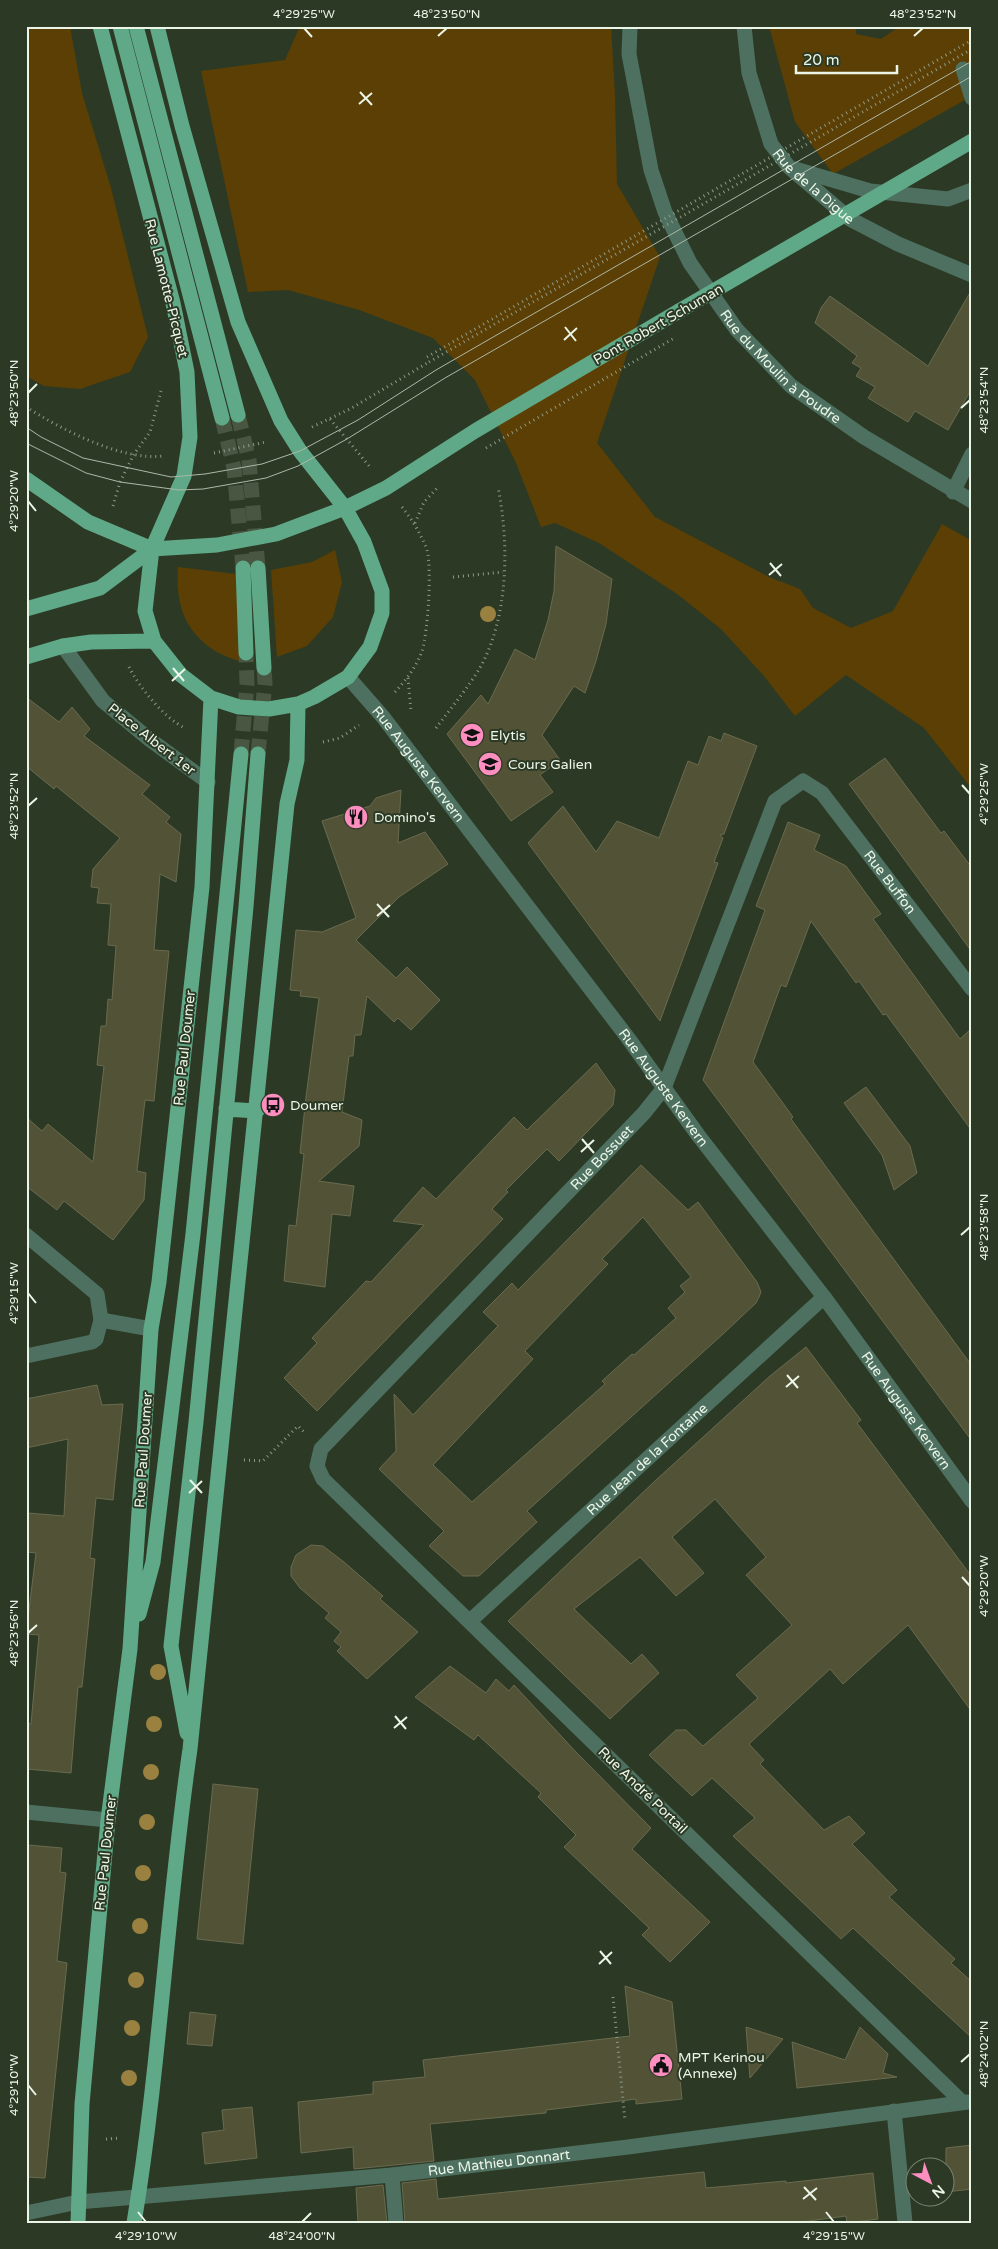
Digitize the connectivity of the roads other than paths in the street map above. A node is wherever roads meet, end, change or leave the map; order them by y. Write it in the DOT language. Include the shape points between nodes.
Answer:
graph roads {
  1 [pos="100,26"];
  2 [pos="120,26"];
  3 [pos="136,26"];
  4 [pos="157,26"];
  5 [pos="630,26"];
  6 [pos="744,26"];
  7 [pos="963,70"];
  8 [pos="972,98"];
  9 [pos="972,141"];
  10 [pos="789,167"];
  11 [pos="972,190"];
  12 [pos="972,275"];
  13 [pos="238,415"];
  14 [pos="222,418"];
  15 [pos="972,454"];
  16 [pos="26,479"];
  17 [pos="953,492"];
  18 [pos="972,501"];
  19 [pos="345,508"];
  20 [pos="152,549"];
  21 [pos="26,609"];
  22 [pos="154,641"];
  23 [pos="63,646"];
  24 [pos="246,653"];
  25 [pos="26,657"];
  26 [pos="264,668"];
  27 [pos="348,677"];
  28 [pos="211,698"];
  29 [pos="298,704"];
  30 [pos="242,754"];
  31 [pos="258,754"];
  32 [pos="803,781"];
  33 [pos="208,782"];
  34 [pos="972,989"];
  35 [pos="664,1088"];
  36 [pos="226,1109"];
  37 [pos="257,1111"];
  38 [pos="26,1235"];
  39 [pos="824,1297"];
  40 [pos="101,1320"];
  41 [pos="151,1329"];
  42 [pos="26,1356"];
  43 [pos="323,1479"];
  44 [pos="972,1501"];
  45 [pos="470,1620"];
  46 [pos="130,1649"];
  47 [pos="190,1749"];
  48 [pos="26,1812"];
  49 [pos="108,1820"];
  50 [pos="967,2102"];
  51 [pos="894,2111"];
  52 [pos="392,2175"];
  53 [pos="139,2197"];
  54 [pos="78,2202"];
  55 [pos="26,2213"];
  56 [pos="78,2223"];
  57 [pos="134,2223"];
  58 [pos="396,2223"];
  59 [pos="905,2223"];
  1 -- 20 [label="main road, Rue Lamotte-Picquet" via="173,303 187,372 190,437 184,476"];
  2 -- 14 [label="main road, Rue Lamotte-Picquet"];
  3 -- 13 [label="main road"];
  4 -- 19 [label="main road" via="238,322 281,421"];
  5 -- 17 [label="street, Rue du Moulin à Poudre" via="629,54 651,170 665,212 690,263 737,330 790,386"];
  6 -- 10 [label="street, Rue de la Digue" via="749,73 771,144"];
  7 -- 8 [label="street"];
  9 -- 19 [label="main road, Pont Robert Schuman, bridge" via="475,432 386,488"];
  10 -- 11 [label="street" via="870,191 948,199"];
  10 -- 12 [label="street, Rue de la Digue" via="850,219 898,244"];
  15 -- 17 [label="street"];
  16 -- 20 [label="main road" via="88,522"];
  17 -- 18 [label="street, Rue du Moulin à Poudre"];
  19 -- 20 [label="main road" via="276,534 217,545"];
  19 -- 27 [label="main road" via="364,542 382,591 382,613 370,647"];
  20 -- 21 [label="main road" via="100,588"];
  20 -- 22 [label="main road" via="145,611"];
  22 -- 23 [label="main road" via="99,641"];
  22 -- 28 [label="main road" via="181,675"];
  23 -- 25 [label="main road"];
  23 -- 33 [label="street, Place Albert 1er" via="103,701 149,740"];
  24 -- 26 [label="main road" via="250,568"];
  27 -- 29 [label="main road"];
  27 -- 35 [label="street, Rue Auguste Kervern"];
  28 -- 29 [label="main road" via="240,707 269,709"];
  28 -- 33 [label="main road, Rue Paul Doumer"];
  29 -- 37 [label="main road" via="297,760 287,804"];
  30 -- 46 [label="main road" via="194,1234 153,1562"];
  31 -- 36 [label="main road"];
  32 -- 34 [label="street, Rue Buffon" via="822,792"];
  32 -- 35 [label="street, Rue Bossuet" via="775,801"];
  33 -- 41 [label="main road, Rue Paul Doumer" via="201,896 159,1282"];
  35 -- 39 [label="street, Rue Auguste Kervern"];
  35 -- 43 [label="street, Rue Bossuet" via="644,1113 321,1449 317,1466"];
  36 -- 37 [label="main road"];
  36 -- 47 [label="main road" via="171,1646"];
  37 -- 47 [label="main road"];
  38 -- 40 [label="street" via="97,1294"];
  39 -- 44 [label="street, Rue Auguste Kervern"];
  39 -- 45 [label="street, Rue Jean de la Fontaine"];
  40 -- 41 [label="street"];
  40 -- 42 [label="street" via="96,1339 92,1342"];
  41 -- 46 [label="main road, Rue Paul Doumer"];
  43 -- 45 [label="street, Rue André Portail"];
  45 -- 50 [label="street, Rue André Portail"];
  46 -- 49 [label="main road, Rue Paul Doumer"];
  47 -- 53 [label="main road"];
  48 -- 49 [label="street"];
  49 -- 54 [label="main road, Rue Paul Doumer" via="82,2104"];
  50 -- 51 [label="street, Rue Mathieu Donnart"];
  51 -- 52 [label="street, Rue Mathieu Donnart"];
  51 -- 59 [label="street"];
  52 -- 53 [label="street, Rue Mathieu Donnart"];
  52 -- 58 [label="street"];
  53 -- 54 [label="street, Rue Mathieu Donnart"];
  53 -- 57 [label="main road"];
  54 -- 55 [label="street, Rue Mathieu Donnart"];
  54 -- 56 [label="main road, Rue Paul Doumer"];
}
